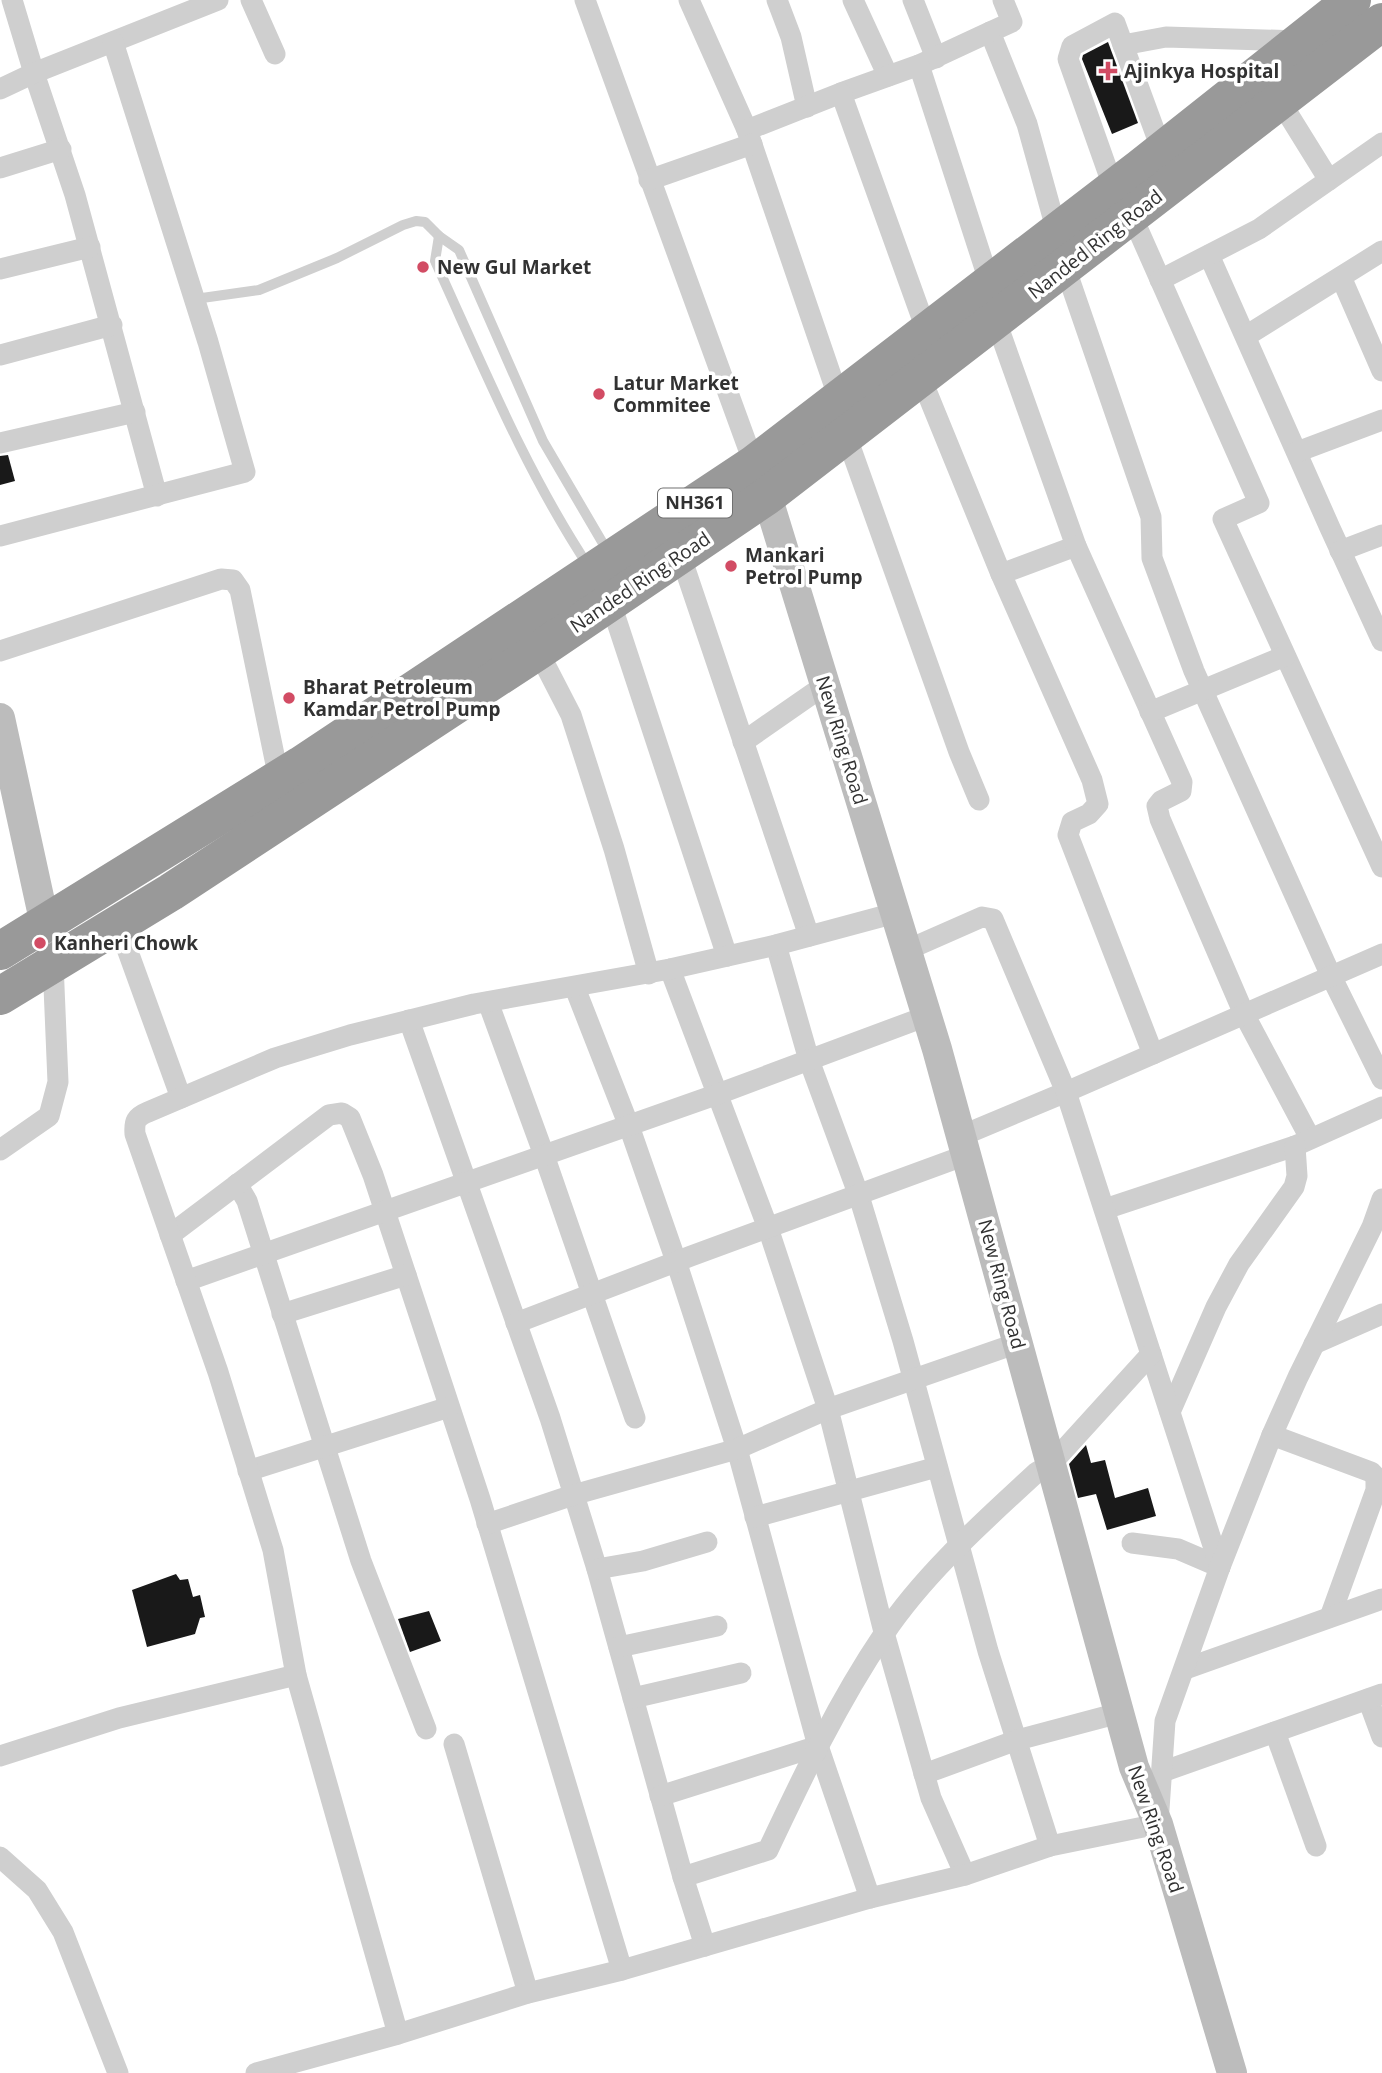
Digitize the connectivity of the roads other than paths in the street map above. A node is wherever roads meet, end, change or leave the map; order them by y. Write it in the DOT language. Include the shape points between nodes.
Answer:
graph roads {
  1 [pos="12,0"];
  2 [pos="218,0"];
  3 [pos="251,0"];
  4 [pos="584,0"];
  5 [pos="689,0"];
  6 [pos="777,0"];
  7 [pos="853,0"];
  8 [pos="913,0"];
  9 [pos="1003,0"];
  10 [pos="1352,0"];
  11 [pos="1382,22"];
  12 [pos="990,32"];
  13 [pos="1299,41"];
  14 [pos="113,42"];
  15 [pos="1123,45"];
  16 [pos="275,54"];
  17 [pos="928,61"];
  18 [pos="34,73"];
  19 [pos="888,76"];
  20 [pos="0,89"];
  21 [pos="841,93"];
  22 [pos="1280,102"];
  23 [pos="807,107"];
  24 [pos="750,137"];
  25 [pos="1382,143"];
  26 [pos="61,149"];
  27 [pos="1162,151"];
  28 [pos="0,168"];
  29 [pos="649,180"];
  30 [pos="1329,180"];
  31 [pos="1123,202"];
  32 [pos="439,236"];
  33 [pos="90,247"];
  34 [pos="1061,250"];
  35 [pos="1382,251"];
  36 [pos="1209,255"];
  37 [pos="0,269"];
  38 [pos="1341,277"];
  39 [pos="1160,280"];
  40 [pos="990,284"];
  41 [pos="195,299"];
  42 [pos="996,321"];
  43 [pos="111,325"];
  44 [pos="927,332"];
  45 [pos="1246,337"];
  46 [pos="0,355"];
  47 [pos="1382,371"];
  48 [pos="921,378"];
  49 [pos="839,399"];
  50 [pos="135,412"];
  51 [pos="1382,419"];
  52 [pos="846,435"];
  53 [pos="0,443"];
  54 [pos="1297,452"];
  55 [pos="761,480"];
  56 [pos="157,496"];
  57 [pos="1382,535"];
  58 [pos="0,536"];
  59 [pos="1076,546"];
  60 [pos="1340,551"];
  61 [pos="680,554"];
  62 [pos="1001,574"];
  63 [pos="605,577"];
  64 [pos="1382,640"];
  65 [pos="0,651"];
  66 [pos="538,651"];
  67 [pos="1286,656"];
  68 [pos="825,685"];
  69 [pos="1203,689"];
  70 [pos="1150,712"];
  71 [pos="0,718"];
  72 [pos="743,742"];
  73 [pos="279,779"];
  74 [pos="7,789"];
  75 [pos="979,800"];
  76 [pos="1382,867"];
  77 [pos="895,912"];
  78 [pos="44,923"];
  79 [pos="118,924"];
  80 [pos="809,936"];
  81 [pos="776,945"];
  82 [pos="907,950"];
  83 [pos="0,951"];
  84 [pos="1382,954"];
  85 [pos="727,956"];
  86 [pos="54,963"];
  87 [pos="670,970"];
  88 [pos="649,974"];
  89 [pos="1331,976"];
  90 [pos="575,988"];
  91 [pos="0,996"];
  92 [pos="488,1002"];
  93 [pos="1244,1014"];
  94 [pos="927,1016"];
  95 [pos="409,1020"];
  96 [pos="1153,1054"];
  97 [pos="809,1060"];
  98 [pos="1382,1079"];
  99 [pos="1066,1092"];
  100 [pos="718,1094"];
  101 [pos="181,1098"];
  102 [pos="1382,1107"];
  103 [pos="629,1126"];
  104 [pos="1303,1142"];
  105 [pos="964,1146"];
  106 [pos="0,1150"];
  107 [pos="544,1155"];
  108 [pos="467,1182"];
  109 [pos="237,1184"];
  110 [pos="859,1196"];
  111 [pos="1382,1199"];
  112 [pos="1105,1209"];
  113 [pos="385,1210"];
  114 [pos="768,1228"];
  115 [pos="170,1235"];
  116 [pos="263,1254"];
  117 [pos="676,1261"];
  118 [pos="406,1275"];
  119 [pos="186,1281"];
  120 [pos="592,1294"];
  121 [pos="282,1314"];
  122 [pos="1382,1314"];
  123 [pos="516,1323"];
  124 [pos="1018,1343"];
  125 [pos="1314,1344"];
  126 [pos="1151,1354"];
  127 [pos="913,1379"];
  128 [pos="449,1407"];
  129 [pos="828,1409"];
  130 [pos="1170,1412"];
  131 [pos="635,1418"];
  132 [pos="1272,1435"];
  133 [pos="324,1445"];
  134 [pos="737,1449"];
  135 [pos="1051,1464"];
  136 [pos="937,1467"];
  137 [pos="248,1471"];
  138 [pos="848,1491"];
  139 [pos="573,1495"];
  140 [pos="755,1517"];
  141 [pos="487,1524"];
  142 [pos="708,1542"];
  143 [pos="1132,1543"];
  144 [pos="959,1547"];
  145 [pos="1220,1567"];
  146 [pos="597,1569"];
  147 [pos="1382,1599"];
  148 [pos="1330,1617"];
  149 [pos="716,1626"];
  150 [pos="885,1633"];
  151 [pos="619,1647"];
  152 [pos="1185,1669"];
  153 [pos="741,1672"];
  154 [pos="296,1675"];
  155 [pos="1375,1697"];
  156 [pos="633,1698"];
  157 [pos="1119,1713"];
  158 [pos="426,1729"];
  159 [pos="1275,1732"];
  160 [pos="1382,1737"];
  161 [pos="1017,1740"];
  162 [pos="454,1744"];
  163 [pos="818,1746"];
  164 [pos="0,1756"];
  165 [pos="1162,1772"];
  166 [pos="924,1774"];
  167 [pos="660,1796"];
  168 [pos="1158,1824"];
  169 [pos="1050,1846"];
  170 [pos="1316,1846"];
  171 [pos="0,1857"];
  172 [pos="965,1875"];
  173 [pos="683,1877"];
  174 [pos="870,1898"];
  175 [pos="705,1946"];
  176 [pos="622,1970"];
  177 [pos="528,1993"];
  178 [pos="398,2034"];
  179 [pos="118,2073"];
  180 [pos="256,2073"];
  181 [pos="1232,2073"];
  1 -- 18 [label="street"];
  2 -- 14 [label="street"];
  3 -- 16 [label="street"];
  4 -- 29 [label="street"];
  5 -- 24 [label="street"];
  6 -- 23 [label="street"];
  7 -- 19 [label="street"];
  8 -- 17 [label="street"];
  9 -- 12 [label="street" via="1012,22"];
  10 -- 13 [label="highway, NH361"];
  11 -- 22 [label="highway, Nanded Ring Road / NH361"];
  12 -- 17 [label="street"];
  12 -- 34 [label="street" via="1027,124"];
  13 -- 15 [label="street" via="1166,37"];
  13 -- 27 [label="highway, NH361"];
  14 -- 18 [label="street"];
  14 -- 41 [label="street"];
  15 -- 27 [label="street"];
  15 -- 31 [label="street" via="1115,23 1072,46 1068,59"];
  17 -- 19 [label="street"];
  17 -- 40 [label="street"];
  18 -- 20 [label="street"];
  18 -- 26 [label="street"];
  19 -- 21 [label="street"];
  21 -- 23 [label="street"];
  21 -- 44 [label="street"];
  22 -- 30 [label="street"];
  22 -- 31 [label="highway, Nanded Ring Road / NH361"];
  23 -- 24 [label="street"];
  24 -- 29 [label="street"];
  24 -- 49 [label="street"];
  25 -- 30 [label="street"];
  26 -- 28 [label="street"];
  26 -- 33 [label="street"];
  27 -- 31 [label="highway, NH361"];
  29 -- 55 [label="street"];
  30 -- 36 [label="street" via="1259,229"];
  31 -- 34 [label="highway, Nanded Ring Road / NH361"];
  31 -- 39 [label="street"];
  32 -- 41 [label="lane" via="425,222 416,221 258,290"];
  32 -- 63 [label="lane" via="459,250"];
  32 -- 63 [label="lane" via="435,261 527,464 557,519"];
  33 -- 37 [label="street"];
  33 -- 43 [label="street"];
  34 -- 40 [label="highway, NH361"];
  34 -- 42 [label="highway, Nanded Ring Road / NH361"];
  34 -- 69 [label="street" via="1151,517 1152,558"];
  35 -- 38 [label="street"];
  36 -- 39 [label="street"];
  36 -- 45 [label="street"];
  38 -- 45 [label="street"];
  38 -- 47 [label="street"];
  39 -- 67 [label="street" via="1259,503 1223,519"];
  40 -- 44 [label="highway, NH361"];
  41 -- 56 [label="street" via="245,472"];
  42 -- 48 [label="highway, Nanded Ring Road / NH361"];
  42 -- 59 [label="street"];
  43 -- 46 [label="street"];
  43 -- 50 [label="street"];
  44 -- 49 [label="highway, NH361"];
  45 -- 54 [label="street"];
  48 -- 52 [label="highway, Nanded Ring Road / NH361"];
  48 -- 62 [label="street"];
  49 -- 55 [label="highway, NH361"];
  50 -- 53 [label="street"];
  50 -- 56 [label="street"];
  51 -- 54 [label="street"];
  52 -- 55 [label="highway, Nanded Ring Road / NH361"];
  52 -- 75 [label="street"];
  54 -- 60 [label="street"];
  55 -- 61 [label="highway, Nanded Ring Road / NH361"];
  55 -- 63 [label="highway, NH361"];
  55 -- 68 [label="street, New Ring Road"];
  56 -- 58 [label="street"];
  57 -- 60 [label="street"];
  59 -- 62 [label="street"];
  59 -- 70 [label="street"];
  60 -- 64 [label="street"];
  61 -- 63 [label="highway, Nanded Ring Road / NH361"];
  61 -- 72 [label="street"];
  62 -- 96 [label="street" via="1098,798 1095,809 1072,822 1068,835"];
  63 -- 66 [label="highway, Nanded Ring Road / NH361"];
  63 -- 73 [label="highway, NH361"];
  63 -- 85 [label="street"];
  65 -- 73 [label="street" via="221,579 233,580 240,590"];
  66 -- 79 [label="highway, Nanded Ring Road / NH361"];
  66 -- 88 [label="street" via="571,715"];
  67 -- 69 [label="street"];
  67 -- 76 [label="street"];
  68 -- 72 [label="street"];
  68 -- 77 [label="street, New Ring Road"];
  69 -- 70 [label="street"];
  69 -- 89 [label="street"];
  70 -- 93 [label="street" via="1182,788 1161,801 1157,810"];
  71 -- 74 [label="street"];
  72 -- 80 [label="street"];
  73 -- 78 [label="highway, NH361"];
  74 -- 78 [label="street"];
  77 -- 80 [label="street"];
  77 -- 82 [label="street, New Ring Road"];
  78 -- 83 [label="highway, NH361"];
  78 -- 86 [label="street"];
  79 -- 86 [label="highway, Nanded Ring Road / NH361"];
  79 -- 101 [label="street"];
  80 -- 81 [label="street"];
  81 -- 85 [label="street"];
  81 -- 97 [label="street"];
  82 -- 94 [label="street, New Ring Road"];
  82 -- 99 [label="street" via="982,917 993,919"];
  84 -- 89 [label="street"];
  85 -- 87 [label="street"];
  86 -- 91 [label="highway, Nanded Ring Road / NH361"];
  86 -- 106 [label="street" via="58,1082 49,1116"];
  87 -- 88 [label="street"];
  87 -- 100 [label="street"];
  88 -- 90 [label="street"];
  89 -- 93 [label="street"];
  89 -- 98 [label="street"];
  90 -- 92 [label="street"];
  90 -- 103 [label="street"];
  92 -- 95 [label="street"];
  92 -- 107 [label="street"];
  93 -- 96 [label="street"];
  93 -- 104 [label="street"];
  94 -- 97 [label="street"];
  94 -- 105 [label="street, New Ring Road"];
  95 -- 101 [label="street" via="275,1058"];
  95 -- 108 [label="street"];
  96 -- 99 [label="street"];
  97 -- 100 [label="street"];
  97 -- 110 [label="street"];
  99 -- 105 [label="street"];
  99 -- 112 [label="street"];
  100 -- 103 [label="street"];
  100 -- 114 [label="street"];
  101 -- 115 [label="street" via="138,1116 134,1123"];
  102 -- 104 [label="street"];
  103 -- 107 [label="street"];
  103 -- 117 [label="street"];
  104 -- 112 [label="street"];
  104 -- 130 [label="street" via="1294,1187 1239,1265"];
  105 -- 110 [label="street"];
  105 -- 124 [label="street, New Ring Road"];
  107 -- 108 [label="street"];
  107 -- 120 [label="street"];
  108 -- 113 [label="street"];
  108 -- 123 [label="street"];
  109 -- 113 [label="street" via="318,1122 342,1113 351,1118"];
  109 -- 115 [label="street"];
  109 -- 116 [label="street"];
  110 -- 114 [label="street"];
  110 -- 127 [label="street"];
  111 -- 125 [label="street"];
  112 -- 126 [label="street"];
  113 -- 116 [label="street"];
  113 -- 118 [label="street"];
  114 -- 117 [label="street"];
  114 -- 129 [label="street"];
  115 -- 119 [label="street"];
  116 -- 119 [label="street"];
  116 -- 121 [label="street"];
  117 -- 120 [label="street"];
  117 -- 134 [label="street"];
  118 -- 121 [label="street"];
  118 -- 128 [label="street"];
  119 -- 137 [label="street"];
  120 -- 123 [label="street"];
  120 -- 131 [label="street"];
  121 -- 133 [label="street"];
  122 -- 125 [label="street"];
  123 -- 139 [label="street"];
  124 -- 127 [label="street"];
  124 -- 135 [label="street, New Ring Road"];
  125 -- 132 [label="street"];
  126 -- 130 [label="street"];
  126 -- 135 [label="street"];
  127 -- 129 [label="street"];
  127 -- 136 [label="street"];
  128 -- 133 [label="street"];
  128 -- 141 [label="street"];
  129 -- 134 [label="street"];
  129 -- 138 [label="street"];
  130 -- 145 [label="street"];
  132 -- 145 [label="street"];
  132 -- 148 [label="street" via="1377,1477 1377,1490"];
  133 -- 137 [label="street"];
  133 -- 158 [label="street" via="361,1561"];
  134 -- 139 [label="street"];
  134 -- 140 [label="street"];
  135 -- 144 [label="street"];
  135 -- 157 [label="street, New Ring Road"];
  136 -- 138 [label="street"];
  136 -- 144 [label="street"];
  137 -- 154 [label="street" via="273,1550"];
  138 -- 140 [label="street"];
  138 -- 150 [label="street"];
  139 -- 141 [label="street"];
  139 -- 146 [label="street"];
  140 -- 163 [label="street"];
  141 -- 176 [label="street"];
  142 -- 146 [label="street"];
  143 -- 145 [label="street" via="1178,1549"];
  144 -- 150 [label="street"];
  144 -- 161 [label="street"];
  145 -- 152 [label="street"];
  146 -- 151 [label="street"];
  147 -- 148 [label="street"];
  148 -- 152 [label="street"];
  149 -- 151 [label="street"];
  150 -- 163 [label="street"];
  150 -- 166 [label="street"];
  151 -- 156 [label="street"];
  152 -- 165 [label="street" via="1165,1721"];
  153 -- 156 [label="street"];
  154 -- 164 [label="street" via="119,1718"];
  154 -- 178 [label="street"];
  155 -- 159 [label="street"];
  155 -- 160 [label="street"];
  156 -- 167 [label="street"];
  157 -- 161 [label="street"];
  157 -- 168 [label="street, New Ring Road" via="1134,1767"];
  159 -- 165 [label="street"];
  159 -- 170 [label="street"];
  161 -- 166 [label="street"];
  161 -- 169 [label="street"];
  162 -- 177 [label="street"];
  163 -- 167 [label="street"];
  163 -- 173 [label="street" via="768,1850"];
  163 -- 174 [label="street"];
  165 -- 168 [label="street"];
  166 -- 172 [label="street"];
  167 -- 173 [label="street"];
  168 -- 169 [label="street"];
  168 -- 181 [label="street, New Ring Road"];
  169 -- 172 [label="street"];
  171 -- 179 [label="street" via="37,1890 63,1932"];
  172 -- 174 [label="street"];
  173 -- 175 [label="street"];
  174 -- 175 [label="street"];
  175 -- 176 [label="street"];
  176 -- 177 [label="street"];
  177 -- 178 [label="street"];
  178 -- 180 [label="street"];
}
